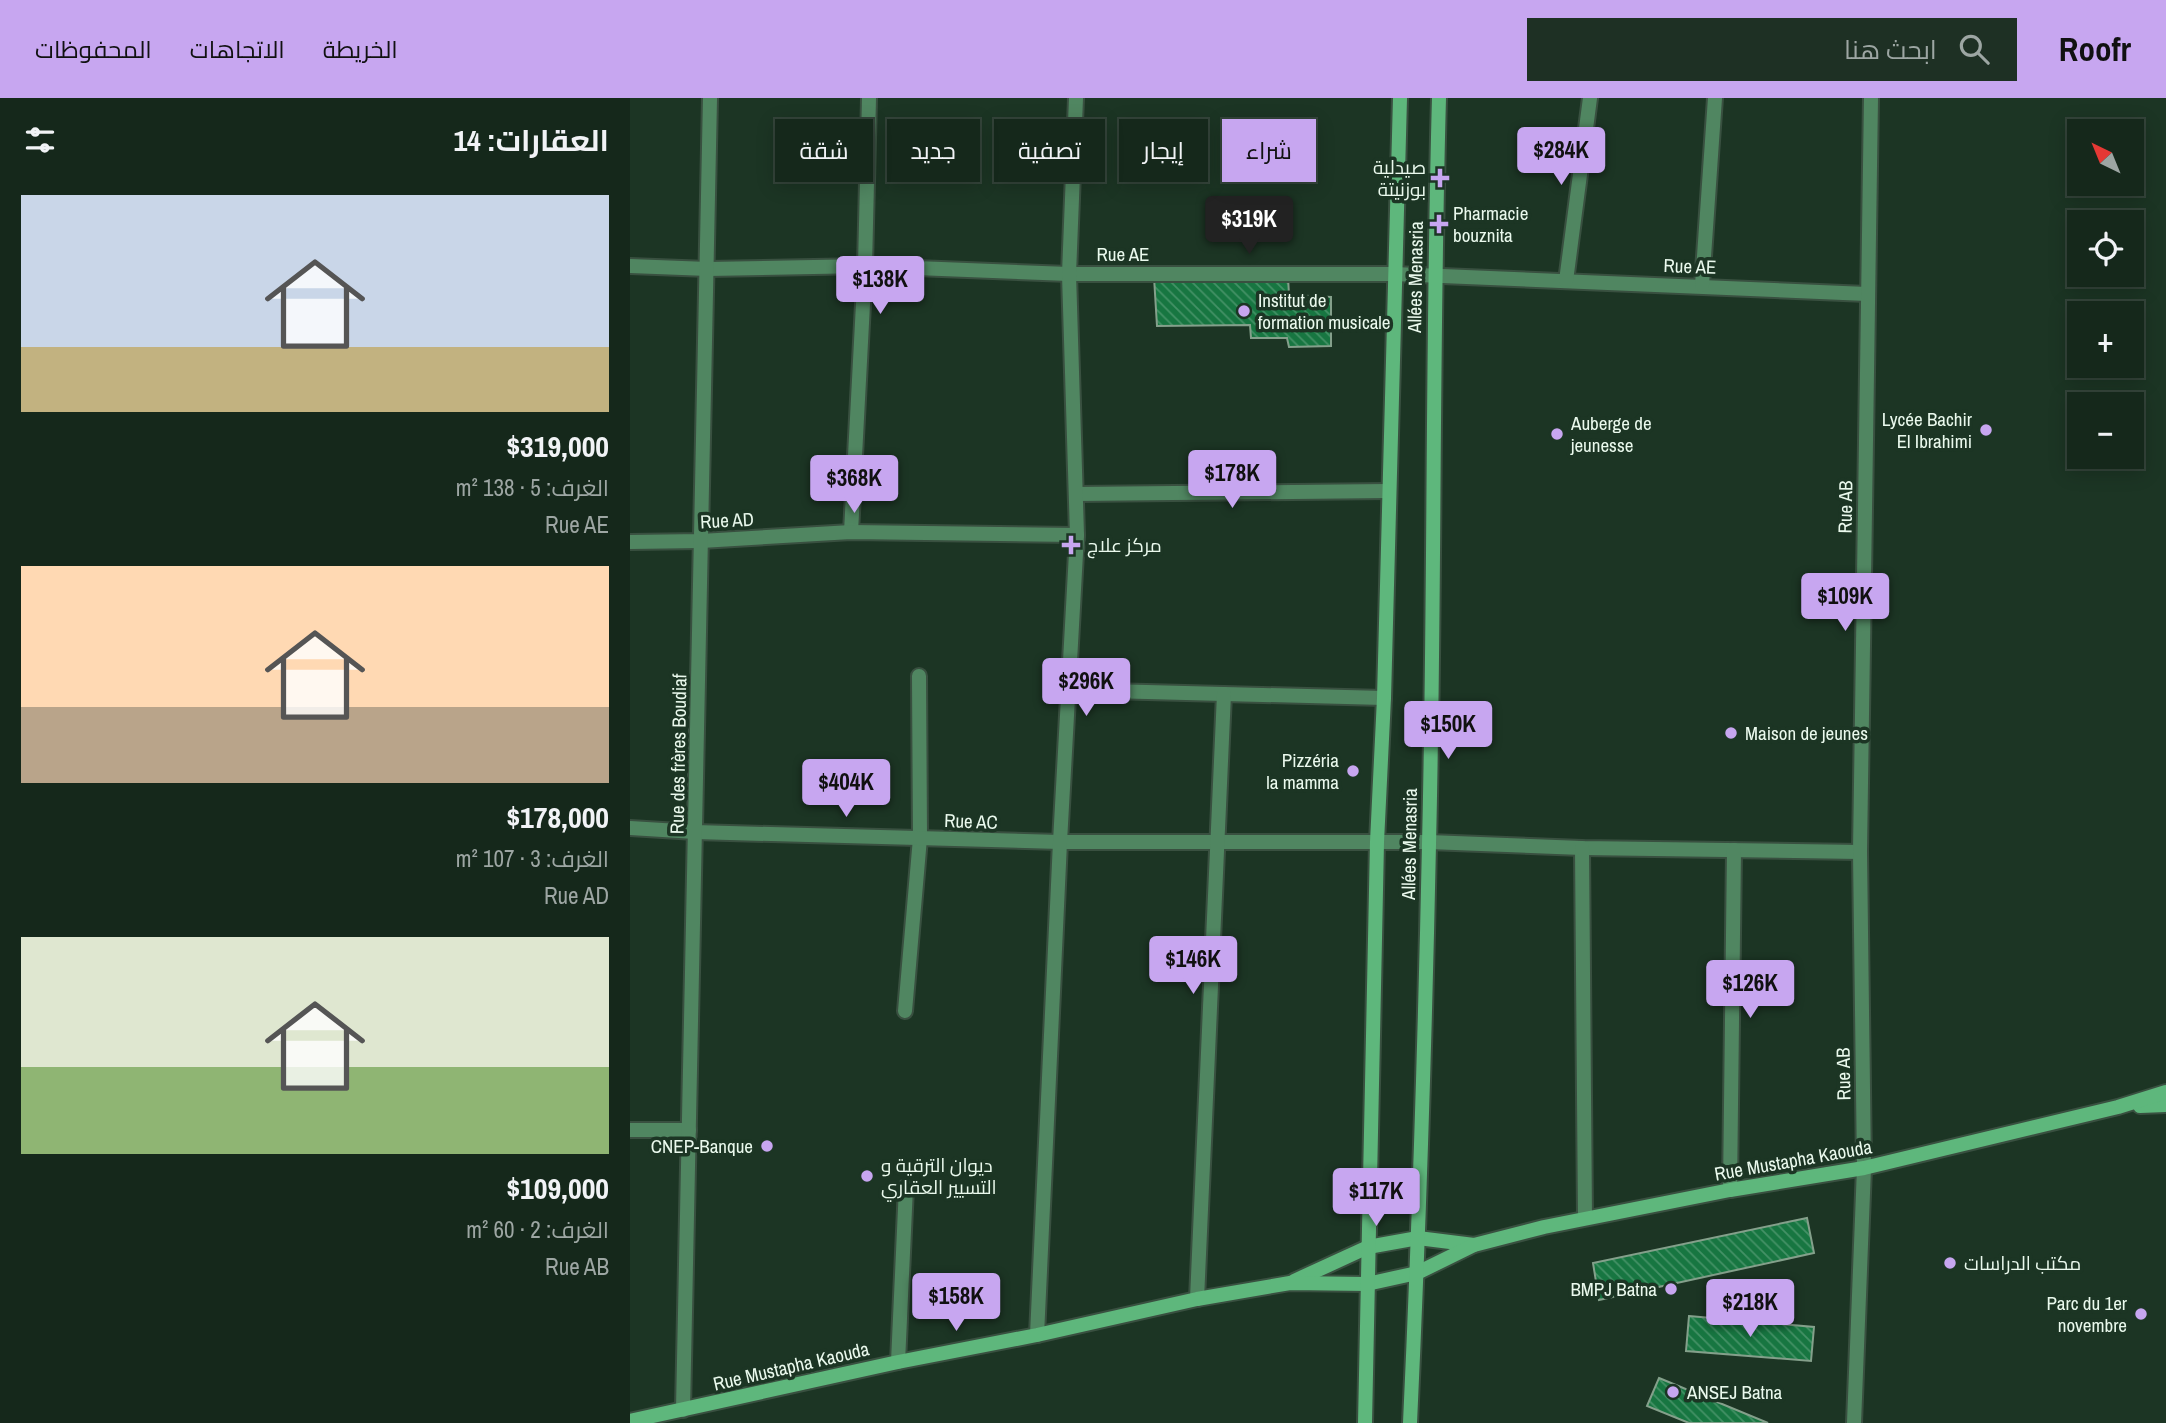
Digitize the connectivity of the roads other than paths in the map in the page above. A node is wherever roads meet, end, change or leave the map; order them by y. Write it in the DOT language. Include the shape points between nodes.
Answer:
graph roads {
  1 [pos="710,98"];
  2 [pos="869,98"];
  3 [pos="1076,98"];
  4 [pos="1400,98"];
  5 [pos="1439,98"];
  6 [pos="1590,98"];
  7 [pos="1715,98"];
  8 [pos="1871,98"];
  9 [pos="630,266"];
  10 [pos="864,266"];
  11 [pos="708,269"];
  12 [pos="1069,274"];
  13 [pos="1394,274"];
  14 [pos="1434,275"];
  15 [pos="1566,281"];
  16 [pos="1702,285"];
  17 [pos="1867,294"];
  18 [pos="1388,491"];
  19 [pos="1076,494"];
  20 [pos="851,532"];
  21 [pos="1077,535"];
  22 [pos="701,541"];
  23 [pos="630,542"];
  24 [pos="919,676"];
  25 [pos="1070,690"];
  26 [pos="1224,694"];
  27 [pos="1384,698"];
  28 [pos="630,828"];
  29 [pos="695,832"];
  30 [pos="920,838"];
  31 [pos="1060,842"];
  32 [pos="1377,842"];
  33 [pos="1429,842"];
  34 [pos="1217,843"];
  35 [pos="1582,848"];
  36 [pos="1734,850"];
  37 [pos="1860,852"];
  38 [pos="905,1011"];
  39 [pos="2166,1092"];
  40 [pos="2166,1105"];
  41 [pos="2118,1107"];
  42 [pos="630,1130"];
  43 [pos="689,1130"];
  44 [pos="1864,1168"];
  45 [pos="906,1187"];
  46 [pos="1730,1190"];
  47 [pos="1586,1218"];
  48 [pos="1418,1238"];
  49 [pos="1474,1245"];
  50 [pos="1368,1247"];
  51 [pos="1417,1273"];
  52 [pos="1290,1283"];
  53 [pos="1367,1284"];
  54 [pos="1197,1299"];
  55 [pos="1037,1335"];
  56 [pos="898,1362"];
  57 [pos="683,1410"];
  58 [pos="630,1421"];
  59 [pos="1366,1423"];
  60 [pos="1410,1423"];
  61 [pos="1854,1423"];
  1 -- 11 [label="street, Rue des frères Boudiaf"];
  2 -- 10 [label="street"];
  3 -- 12 [label="street"];
  4 -- 13 [label="street"];
  5 -- 14 [label="street, Allées Menasria"];
  6 -- 15 [label="street"];
  7 -- 16 [label="street"];
  8 -- 17 [label="street, Rue AB"];
  9 -- 11 [label="street, Rue AE"];
  10 -- 11 [label="street, Rue AE"];
  10 -- 12 [label="street, Rue AE"];
  10 -- 20 [label="street"];
  11 -- 22 [label="street, Rue des frères Boudiaf"];
  12 -- 13 [label="street, Rue AE"];
  12 -- 19 [label="street"];
  13 -- 14 [label="street, Rue AE"];
  13 -- 18 [label="street"];
  14 -- 15 [label="street, Rue AE"];
  14 -- 33 [label="street, Allées Menasria"];
  15 -- 16 [label="street, Rue AE"];
  16 -- 17 [label="street, Rue AE"];
  17 -- 37 [label="street, Rue AB"];
  18 -- 19 [label="street"];
  18 -- 27 [label="street"];
  19 -- 21 [label="street"];
  20 -- 21 [label="street, Rue AD"];
  20 -- 22 [label="street, Rue AD"];
  21 -- 25 [label="street"];
  22 -- 23 [label="street, Rue AD"];
  22 -- 29 [label="street, Rue des frères Boudiaf"];
  24 -- 30 [label="street"];
  25 -- 26 [label="street"];
  25 -- 31 [label="street"];
  26 -- 27 [label="street"];
  26 -- 34 [label="street"];
  27 -- 32 [label="street"];
  28 -- 29 [label="street, Rue AC"];
  29 -- 30 [label="street, Rue AC"];
  29 -- 43 [label="street, Rue des frères Boudiaf"];
  30 -- 31 [label="street, Rue AC"];
  30 -- 38 [label="street"];
  31 -- 34 [label="street, Rue AC"];
  31 -- 55 [label="street"];
  32 -- 33 [label="street, Rue AC"];
  32 -- 34 [label="street, Rue AC"];
  32 -- 50 [label="street"];
  33 -- 35 [label="street, Rue AC"];
  33 -- 48 [label="street, Allées Menasria"];
  34 -- 54 [label="street"];
  35 -- 36 [label="street, Rue AC"];
  35 -- 47 [label="street"];
  36 -- 37 [label="street, Rue AC"];
  36 -- 46 [label="street"];
  37 -- 44 [label="street, Rue AB"];
  39 -- 41 [label="street"];
  40 -- 41 [label="street"];
  41 -- 44 [label="street, Rue Mustapha Kaouda"];
  42 -- 43 [label="street"];
  43 -- 57 [label="street, Rue des frères Boudiaf"];
  44 -- 46 [label="street, Rue Mustapha Kaouda"];
  44 -- 61 [label="street, Rue AB"];
  45 -- 56 [label="street"];
  46 -- 47 [label="street, Rue Mustapha Kaouda"];
  47 -- 49 [label="street, Rue Mustapha Kaouda"];
  48 -- 49 [label="street, Rue Mustapha Kaouda"];
  48 -- 50 [label="street, Rue Mustapha Kaouda"];
  48 -- 51 [label="street, Allées Menasria"];
  49 -- 51 [label="street, Rue Mustapha Kaouda"];
  50 -- 52 [label="street, Rue Mustapha Kaouda"];
  50 -- 53 [label="street"];
  51 -- 53 [label="street, Rue Mustapha Kaouda"];
  51 -- 60 [label="street, Allées Menasria"];
  52 -- 53 [label="street, Rue Mustapha Kaouda"];
  52 -- 54 [label="street, Rue Mustapha Kaouda"];
  53 -- 59 [label="street"];
  54 -- 55 [label="street, Rue Mustapha Kaouda"];
  55 -- 56 [label="street, Rue Mustapha Kaouda"];
  56 -- 57 [label="street, Rue Mustapha Kaouda"];
  57 -- 58 [label="street, Rue Mustapha Kaouda"];
}
